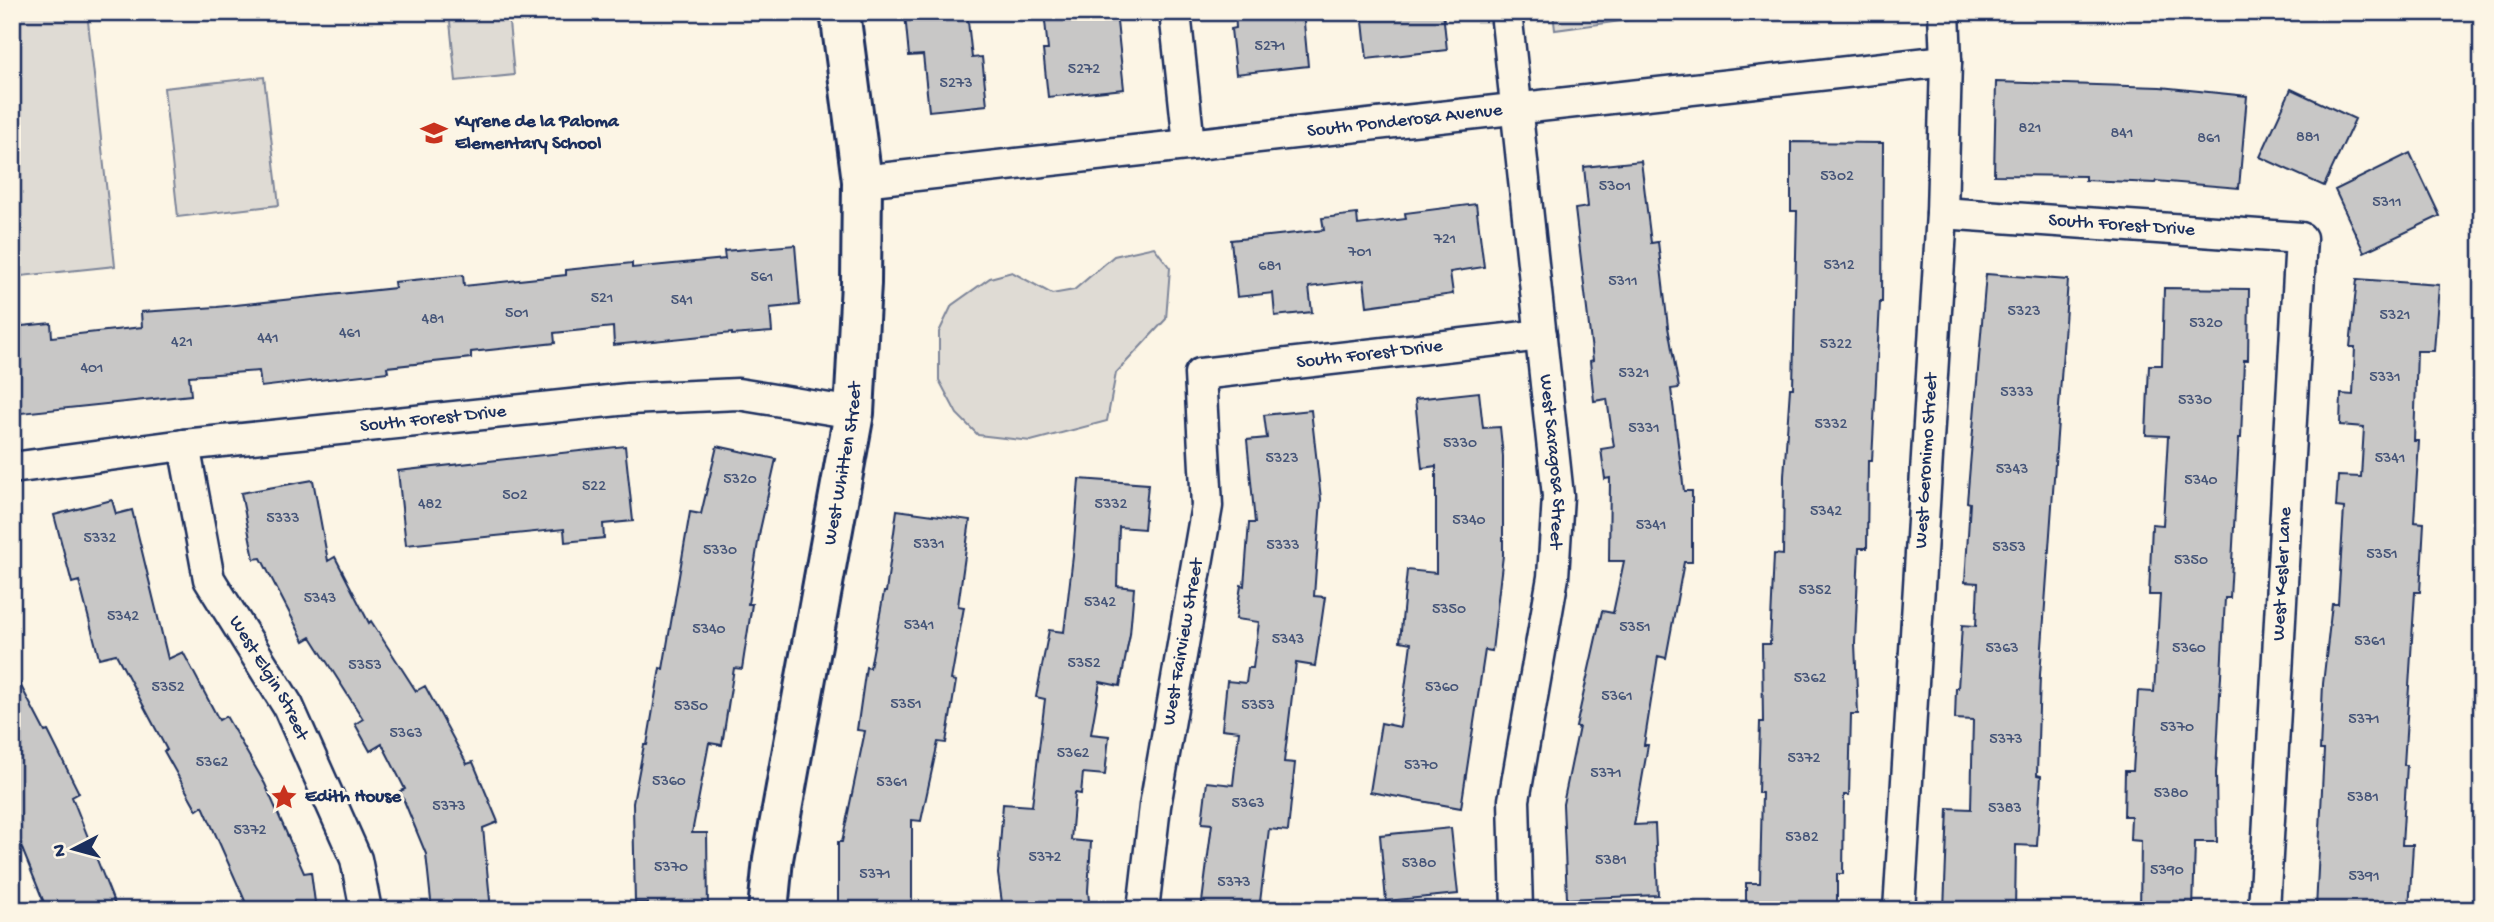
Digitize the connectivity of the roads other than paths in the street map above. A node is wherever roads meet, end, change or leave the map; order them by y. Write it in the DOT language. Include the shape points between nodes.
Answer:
graph roads {
  1 [pos="840,12"];
  2 [pos="1175,12"];
  3 [pos="1506,12"];
  4 [pos="1944,12"];
  5 [pos="1946,61"];
  6 [pos="1517,109"];
  7 [pos="1189,144"];
  8 [pos="862,181"];
  9 [pos="1942,213"];
  10 [pos="2301,238"];
  11 [pos="1541,335"];
  12 [pos="1200,374"];
  13 [pos="854,413"];
  14 [pos="184,445"];
  15 [pos="12,468"];
  16 [pos="366,910"];
  17 [pos="768,910"];
  18 [pos="1143,910"];
  19 [pos="1517,910"];
  20 [pos="1899,910"];
  21 [pos="2264,910"];
  1 -- 8 [label="street, West Whitten Street"];
  2 -- 7 [label="street"];
  3 -- 6 [label="street, West Saragosa Street"];
  4 -- 5 [label="street, West Geronimo Street"];
  5 -- 6 [label="street, South Ponderosa Avenue"];
  5 -- 9 [label="street, West Geronimo Street"];
  6 -- 7 [label="street, South Ponderosa Avenue"];
  6 -- 11 [label="street, West Saragosa Street"];
  7 -- 8 [label="street, South Ponderosa Avenue"];
  8 -- 13 [label="street, West Whitten Street"];
  9 -- 10 [label="street, South Forest Drive"];
  9 -- 20 [label="street, West Geronimo Street"];
  10 -- 21 [label="street, West Kesler Lane"];
  11 -- 12 [label="street, South Forest Drive"];
  11 -- 19 [label="street, West Saragosa Street" via="1558,496 1553,577 1514,800"];
  12 -- 18 [label="street, West Fairview Street" via="1207,506 1155,806"];
  13 -- 14 [label="street, South Forest Drive" via="738,394 628,398"];
  13 -- 17 [label="street, West Whitten Street"];
  14 -- 15 [label="street, South Forest Drive"];
  14 -- 16 [label="street, West Elgin Street" via="209,579 288,706 356,859"];
}
